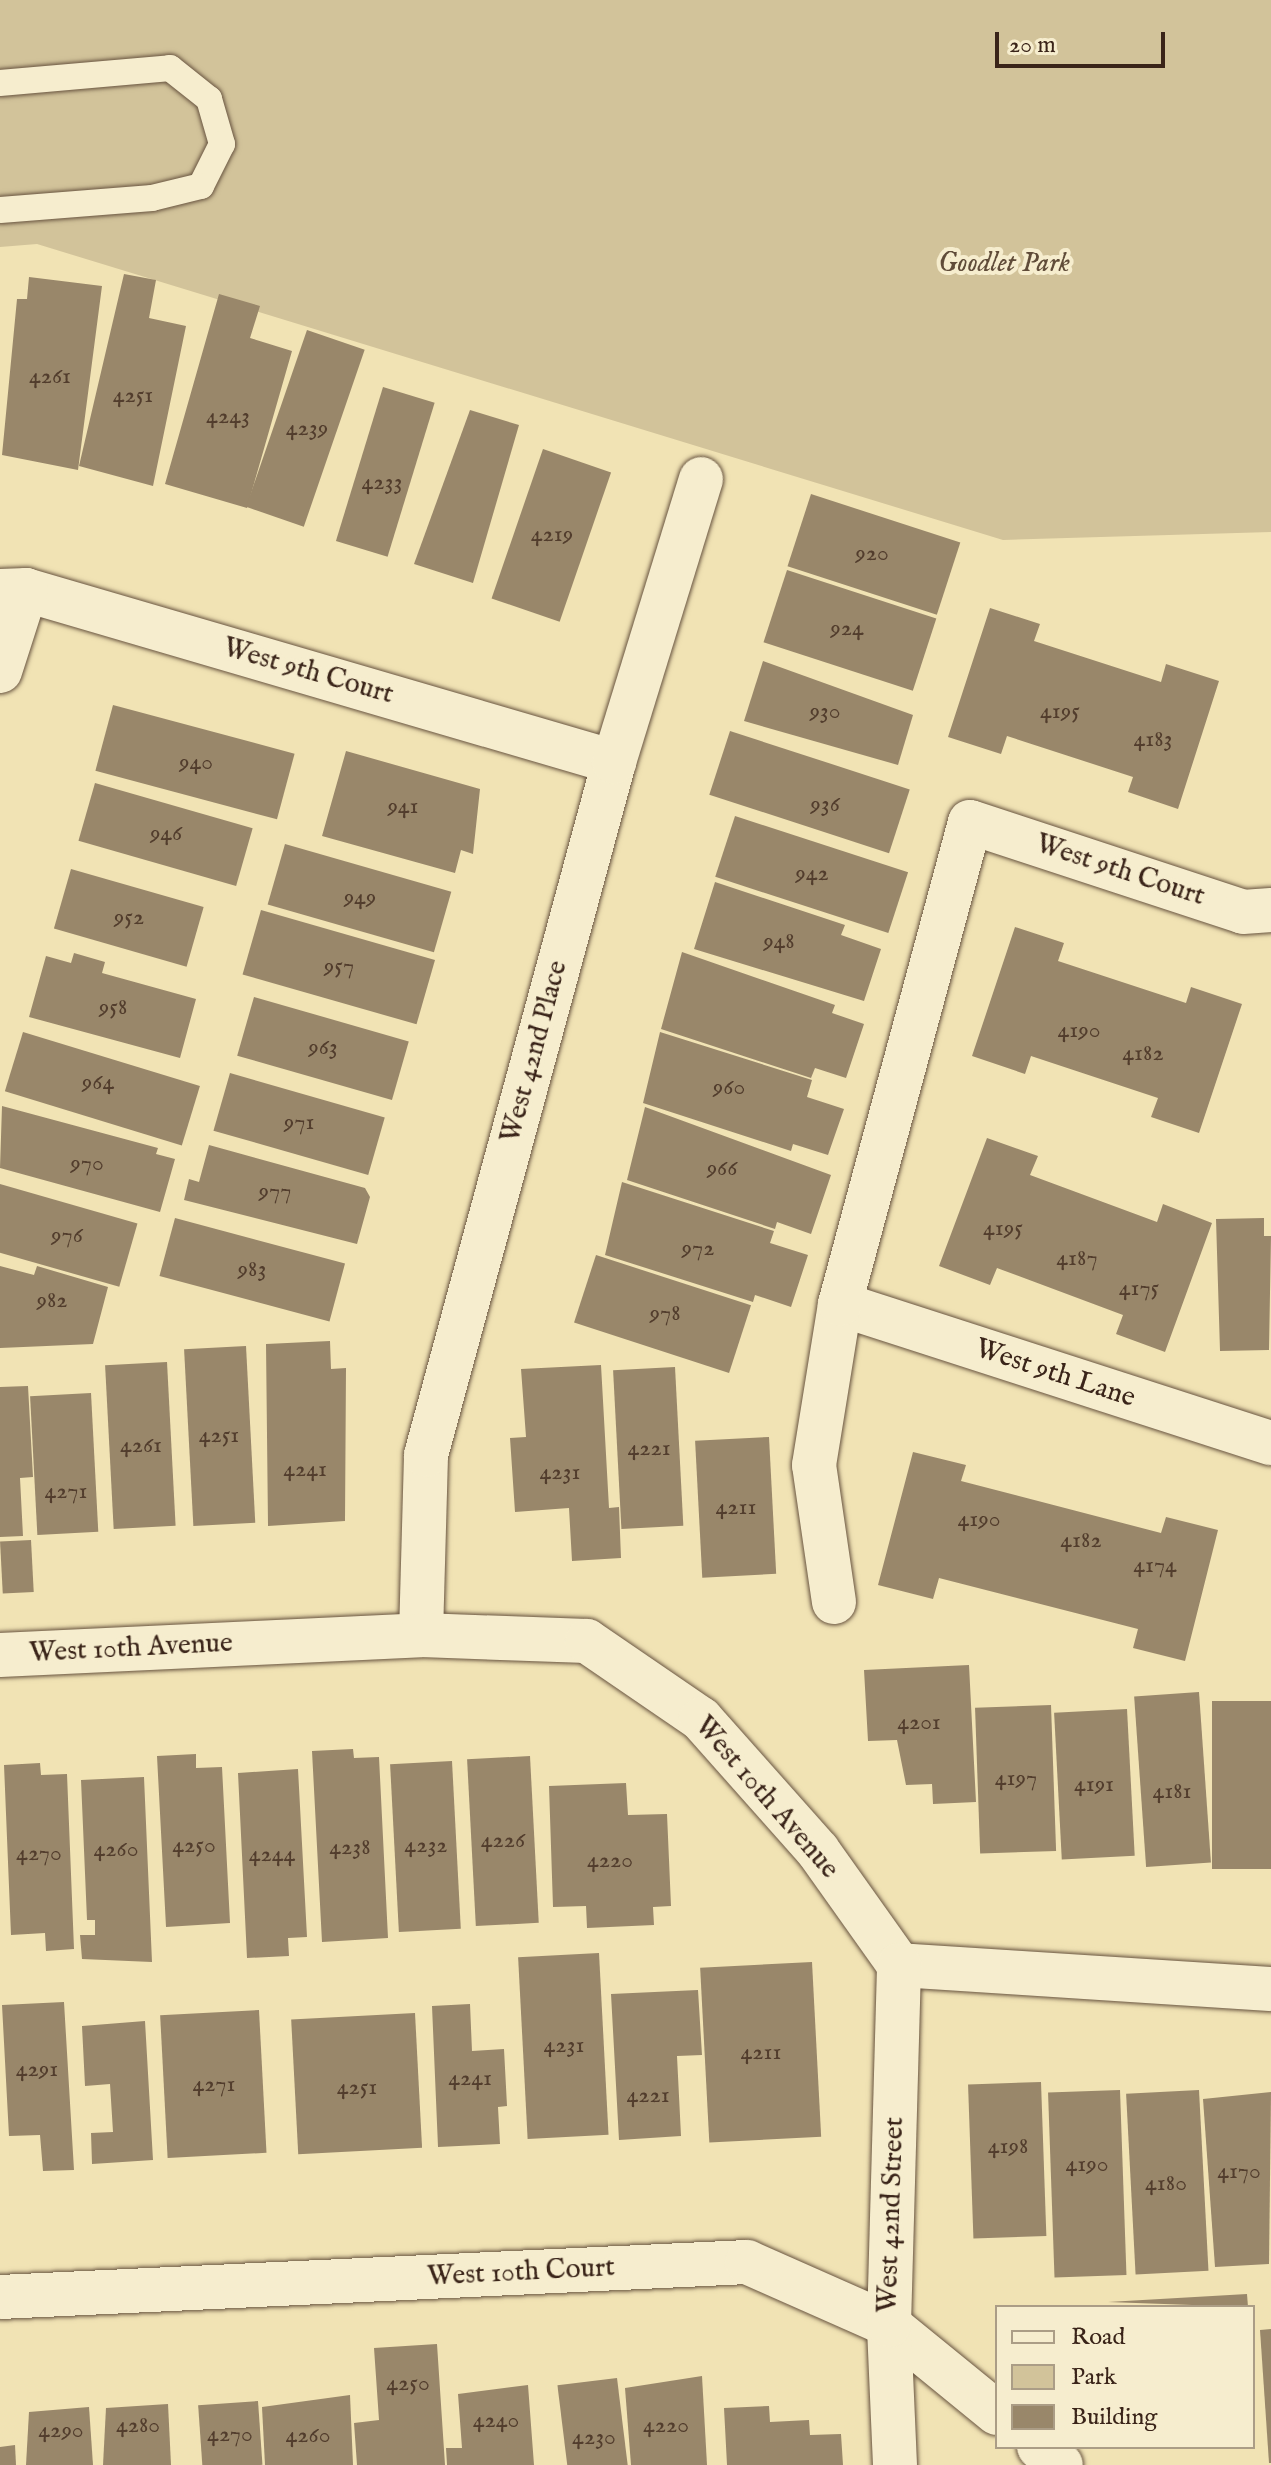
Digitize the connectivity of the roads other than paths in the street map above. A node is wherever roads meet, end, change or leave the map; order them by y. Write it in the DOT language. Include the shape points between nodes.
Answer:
graph roads {
  1 [pos="0,83"];
  2 [pos="0,210"];
  3 [pos="701,479"];
  4 [pos="13,590"];
  5 [pos="0,671"];
  6 [pos="614,762"];
  7 [pos="1271,910"];
  8 [pos="840,1304"];
  9 [pos="1271,1443"];
  10 [pos="834,1602"];
  11 [pos="421,1635"];
  12 [pos="0,1655"];
  13 [pos="899,1965"];
  14 [pos="1271,1989"];
  15 [pos="0,2297"];
  16 [pos="889,2325"];
  17 [pos="995,2411"];
  18 [pos="1041,2449"];
  19 [pos="895,2465"];
  20 [pos="1061,2465"];
  1 -- 2 [label="lane" via="170,68 209,99 222,144 201,186 152,198"];
  3 -- 6 [label="street, West 42nd Place"];
  4 -- 5 [label="street"];
  4 -- 6 [label="street, West 9th Court"];
  6 -- 11 [label="street, West 42nd Place" via="426,1455"];
  7 -- 8 [label="street, West 9th Court" via="1243,912 970,822"];
  8 -- 9 [label="street, West 9th Lane"];
  8 -- 10 [label="street" via="814,1465"];
  11 -- 12 [label="street, West 10th Avenue"];
  11 -- 13 [label="street, West 10th Avenue" via="587,1641 701,1719 818,1851"];
  13 -- 14 [label="street"];
  13 -- 16 [label="street, West 42nd Street"];
  15 -- 16 [label="street, West 10th Court" via="747,2262"];
  16 -- 17 [label="street, West 10th Court"];
  16 -- 19 [label="street, West 42nd Street"];
  18 -- 20 [label="street"];
}
